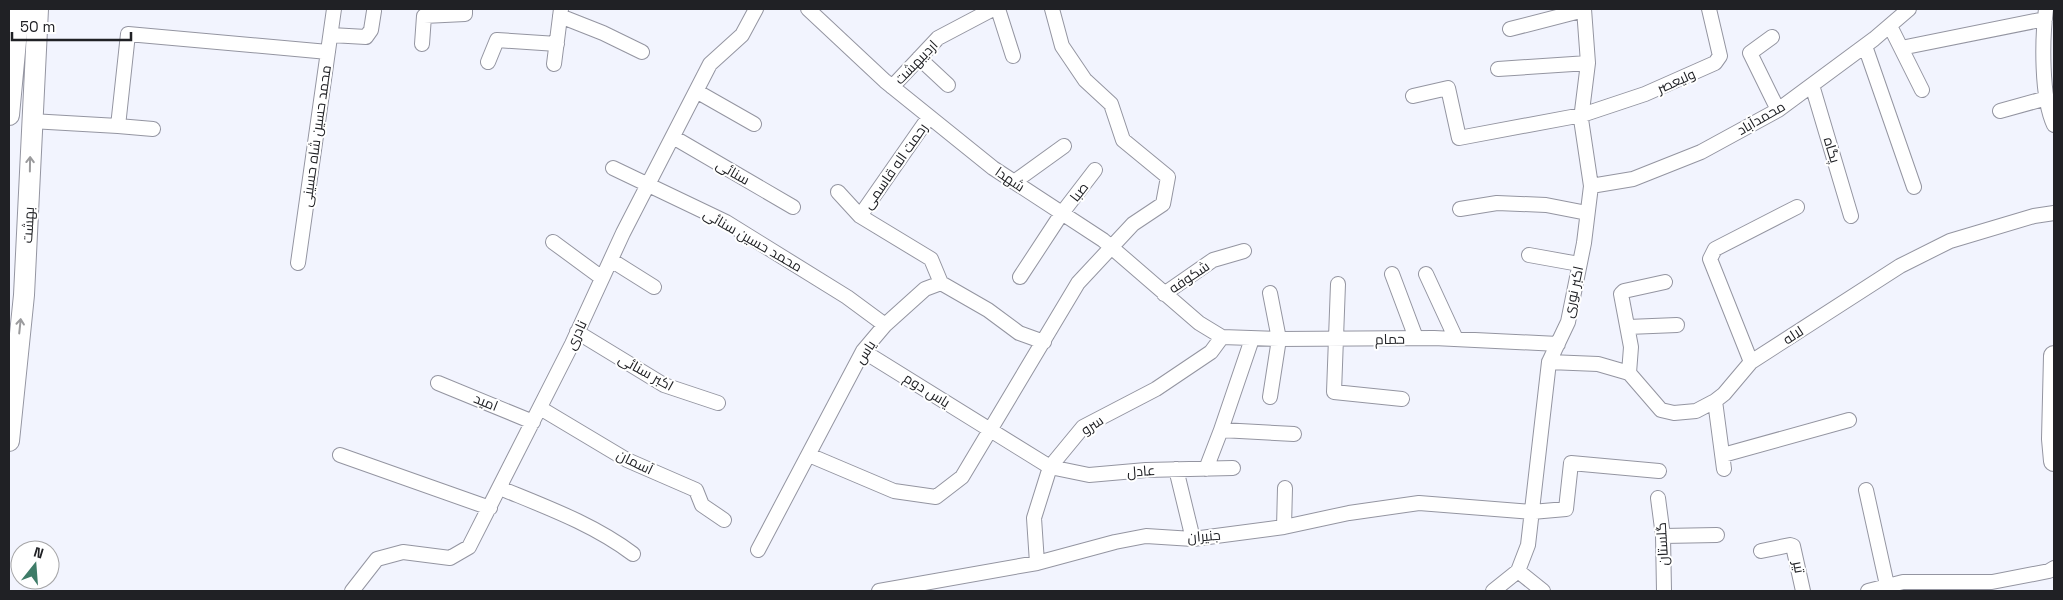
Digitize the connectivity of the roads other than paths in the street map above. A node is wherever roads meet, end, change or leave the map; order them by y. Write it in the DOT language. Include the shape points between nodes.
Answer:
graph roads {
  1 [pos="19,9"];
  2 [pos="38,9"];
  3 [pos="334,9"];
  4 [pos="465,9"];
  5 [pos="756,9"];
  6 [pos="808,9"];
  7 [pos="993,9"];
  8 [pos="998,9"];
  9 [pos="1052,9"];
  10 [pos="1709,9"];
  11 [pos="1909,9"];
  12 [pos="1584,10"];
  13 [pos="374,11"];
  14 [pos="561,12"];
  15 [pos="2045,14"];
  16 [pos="1890,26"];
  17 [pos="1510,29"];
  18 [pos="330,35"];
  19 [pos="1772,37"];
  20 [pos="422,44"];
  21 [pos="557,44"];
  22 [pos="1865,46"];
  23 [pos="1901,48"];
  24 [pos="328,52"];
  25 [pos="642,52"];
  26 [pos="1013,56"];
  27 [pos="919,58"];
  28 [pos="488,62"];
  29 [pos="1588,63"];
  30 [pos="554,64"];
  31 [pos="1498,69"];
  32 [pos="1812,84"];
  33 [pos="948,85"];
  34 [pos="892,87"];
  35 [pos="1922,90"];
  36 [pos="696,91"];
  37 [pos="1413,96"];
  38 [pos="2047,98"];
  39 [pos="1778,110"];
  40 [pos="2000,111"];
  41 [pos="9,115"];
  42 [pos="1582,115"];
  43 [pos="929,117"];
  44 [pos="31,121"];
  45 [pos="754,124"];
  46 [pos="2054,124"];
  47 [pos="118,126"];
  48 [pos="153,129"];
  49 [pos="672,137"];
  50 [pos="1064,146"];
  51 [pos="613,168"];
  52 [pos="1095,170"];
  53 [pos="1014,182"];
  54 [pos="648,184"];
  55 [pos="1591,186"];
  56 [pos="1914,187"];
  57 [pos="838,192"];
  58 [pos="1797,206"];
  59 [pos="793,207"];
  60 [pos="1460,209"];
  61 [pos="1062,213"];
  62 [pos="1587,213"];
  63 [pos="2054,213"];
  64 [pos="860,216"];
  65 [pos="1851,216"];
  66 [pos="553,242"];
  67 [pos="1111,248"];
  68 [pos="1244,251"];
  69 [pos="1529,255"];
  70 [pos="611,260"];
  71 [pos="298,263"];
  72 [pos="1580,264"];
  73 [pos="1392,274"];
  74 [pos="1426,274"];
  75 [pos="1020,277"];
  76 [pos="602,278"];
  77 [pos="1665,282"];
  78 [pos="941,283"];
  79 [pos="1338,284"];
  80 [pos="654,287"];
  81 [pos="1270,293"];
  82 [pos="1164,294"];
  83 [pos="16,296"];
  84 [pos="885,325"];
  85 [pos="1677,325"];
  86 [pos="1628,327"];
  87 [pos="577,332"];
  88 [pos="1222,337"];
  89 [pos="1252,338"];
  90 [pos="1416,338"];
  91 [pos="1279,339"];
  92 [pos="1337,339"];
  93 [pos="1456,339"];
  94 [pos="1044,342"];
  95 [pos="1558,344"];
  96 [pos="863,351"];
  97 [pos="2054,356"];
  98 [pos="1549,362"];
  99 [pos="1751,362"];
  100 [pos="1628,373"];
  101 [pos="12,374"];
  102 [pos="438,383"];
  103 [pos="1270,397"];
  104 [pos="1402,399"];
  105 [pos="1715,401"];
  106 [pos="718,403"];
  107 [pos="540,408"];
  108 [pos="1849,420"];
  109 [pos="533,422"];
  110 [pos="991,430"];
  111 [pos="1222,430"];
  112 [pos="1294,434"];
  113 [pos="9,440"];
  114 [pos="809,454"];
  115 [pos="340,455"];
  116 [pos="2054,461"];
  117 [pos="1050,467"];
  118 [pos="1233,468"];
  119 [pos="1176,469"];
  120 [pos="1206,469"];
  121 [pos="1659,471"];
  122 [pos="500,488"];
  123 [pos="1285,488"];
  124 [pos="1866,490"];
  125 [pos="1658,498"];
  126 [pos="490,508"];
  127 [pos="1532,512"];
  128 [pos="724,520"];
  129 [pos="1284,527"];
  130 [pos="1717,535"];
  131 [pos="1663,536"];
  132 [pos="1193,539"];
  133 [pos="758,550"];
  134 [pos="1761,551"];
  135 [pos="633,554"];
  136 [pos="1037,562"];
  137 [pos="2054,568"];
  138 [pos="1518,570"];
  139 [pos="1887,585"];
  140 [pos="1992,586"];
  141 [pos="1904,587"];
  142 [pos="352,591"];
  143 [pos="879,591"];
  144 [pos="1493,591"];
  145 [pos="1543,591"];
  146 [pos="1664,591"];
  147 [pos="1803,591"];
  148 [pos="1868,591"];
  1 -- 41 [label="main road"];
  2 -- 44 [label="main road, بهشت"];
  3 -- 18 [label="street, محمد حسین شاه حسینی"];
  4 -- 20 [label="street" via="466,14 424,16"];
  5 -- 36 [label="street, نادری" via="742,35 710,64"];
  6 -- 34 [label="street, شهدا"];
  7 -- 27 [label="street, اردیبهشت" via="938,38"];
  8 -- 26 [label="street"];
  9 -- 67 [label="street" via="1062,46 1085,80 1111,104 1123,140 1168,177 1163,204 1133,224"];
  10 -- 42 [label="street, ولیعصر" via="1720,56 1715,63 1645,94"];
  11 -- 16 [label="street, محمدآباد"];
  12 -- 17 [label="street"];
  12 -- 29 [label="street, اکبر نوری"];
  13 -- 18 [label="street" via="371,30 366,38"];
  14 -- 21 [label="street"];
  14 -- 25 [label="street"];
  15 -- 23 [label="street"];
  15 -- 38 [label="street" via="2042,41"];
  16 -- 22 [label="street, محمدآباد"];
  16 -- 23 [label="street"];
  18 -- 24 [label="street, محمد حسین شاه حسینی"];
  19 -- 39 [label="street" via="1750,53"];
  21 -- 28 [label="street" via="497,40"];
  21 -- 30 [label="street"];
  22 -- 32 [label="street, محمدآباد"];
  22 -- 56 [label="street"];
  23 -- 35 [label="street"];
  24 -- 47 [label="street" via="128,34"];
  24 -- 71 [label="street, محمد حسین شاه حسینی"];
  27 -- 33 [label="street"];
  27 -- 34 [label="street, اردیبهشت"];
  29 -- 31 [label="street"];
  29 -- 42 [label="street, اکبر نوری"];
  32 -- 39 [label="street, محمدآباد"];
  32 -- 65 [label="street, پگاه"];
  34 -- 43 [label="street, شهدا"];
  36 -- 45 [label="street"];
  36 -- 49 [label="street, نادری"];
  37 -- 42 [label="street, ولیعصر" via="1448,88 1459,138"];
  38 -- 40 [label="street"];
  38 -- 46 [label="street"];
  39 -- 55 [label="street, محمدآباد" via="1701,152 1633,178"];
  42 -- 55 [label="street, اکبر نوری"];
  43 -- 53 [label="street, شهدا"];
  43 -- 64 [label="street, رحمت اله قاسمی"];
  44 -- 47 [label="street"];
  83 -- 44 [label="main road, بهشت, one-way" via="29,205"];
  47 -- 48 [label="street"];
  49 -- 54 [label="street, نادری"];
  49 -- 59 [label="street, سنائی"];
  50 -- 53 [label="street"];
  51 -- 54 [label="street, محمد حسین سنائی"];
  52 -- 61 [label="street, صبا"];
  53 -- 61 [label="street, شهدا"];
  54 -- 70 [label="street, نادری"];
  54 -- 84 [label="street, محمد حسین سنائی" via="726,222 847,297"];
  55 -- 62 [label="street, اکبر نوری"];
  57 -- 64 [label="street"];
  58 -- 99 [label="street" via="1715,249 1711,255"];
  60 -- 62 [label="street" via="1497,203 1546,205"];
  61 -- 67 [label="street, شهدا"];
  61 -- 75 [label="street, صبا"];
  62 -- 72 [label="street, اکبر نوری"];
  63 -- 99 [label="street, لاله" via="2034,216 1942,245 1900,266"];
  64 -- 78 [label="street" via="931,259"];
  66 -- 76 [label="street"];
  67 -- 82 [label="street, شهدا"];
  67 -- 94 [label="street" via="1078,283"];
  68 -- 82 [label="street, شکوفه" via="1213,260"];
  69 -- 72 [label="street"];
  70 -- 76 [label="street, نادری"];
  70 -- 80 [label="street"];
  72 -- 95 [label="street, اکبر نوری" via="1568,322"];
  73 -- 90 [label="street"];
  74 -- 93 [label="street"];
  76 -- 87 [label="street, نادری"];
  77 -- 86 [label="street" via="1621,294"];
  78 -- 84 [label="street, یاس" via="925,288"];
  78 -- 94 [label="street" via="988,310 1019,333"];
  79 -- 92 [label="street"];
  81 -- 91 [label="street"];
  82 -- 88 [label="street, شهدا" via="1199,324"];
  101 -- 83 [label="main road, بهشت, one-way"];
  84 -- 96 [label="street, یاس"];
  85 -- 86 [label="street"];
  86 -- 100 [label="street" via="1631,347"];
  87 -- 106 [label="street, اکبر سنائی" via="664,385"];
  87 -- 107 [label="street, نادری"];
  88 -- 89 [label="street, حمام"];
  88 -- 117 [label="street, سرو" via="1211,352 1156,389 1083,427"];
  89 -- 91 [label="street, حمام"];
  89 -- 111 [label="street"];
  90 -- 92 [label="street, حمام"];
  90 -- 93 [label="street, حمام"];
  91 -- 92 [label="street, حمام"];
  91 -- 103 [label="street"];
  92 -- 104 [label="street" via="1334,392"];
  93 -- 95 [label="street, حمام"];
  94 -- 110 [label="street"];
  95 -- 98 [label="street, اکبر نوری"];
  96 -- 110 [label="street, یاس دوم"];
  96 -- 114 [label="street, یاس"];
  97 -- 116 [label="main road"];
  98 -- 100 [label="street" via="1598,364"];
  98 -- 127 [label="street, اکبر نوری"];
  99 -- 105 [label="street, لاله"];
  100 -- 105 [label="street, لاله" via="1661,410 1674,414 1696,411"];
  101 -- 113 [label="main road, بهشت"];
  102 -- 109 [label="street, امید"];
  105 -- 108 [label="street" via="1724,462"];
  107 -- 109 [label="street, نادری"];
  107 -- 128 [label="street, آسمان" via="627,460 696,490 702,505"];
  109 -- 122 [label="street, نادری"];
  110 -- 114 [label="street" via="962,477 936,497 894,491"];
  110 -- 117 [label="street, یاس دوم"];
  111 -- 112 [label="street"];
  111 -- 120 [label="street"];
  114 -- 133 [label="street, یاس"];
  115 -- 126 [label="street"];
  117 -- 119 [label="street, عادل" via="1089,475"];
  117 -- 136 [label="street, سرو" via="1034,518"];
  118 -- 120 [label="street, عادل"];
  119 -- 120 [label="street, عادل"];
  119 -- 132 [label="street"];
  121 -- 127 [label="street, جنیران" via="1571,463 1566,509"];
  122 -- 126 [label="street, نادری"];
  122 -- 135 [label="street" via="566,515 616,541"];
  123 -- 129 [label="street"];
  124 -- 139 [label="street"];
  125 -- 131 [label="street, گلستان"];
  126 -- 142 [label="street, نادری" via="469,547 463,551 450,558 402,552 377,559"];
  127 -- 129 [label="street, جنیران" via="1419,502"];
  127 -- 138 [label="street, اکبر نوری" via="1528,545"];
  129 -- 132 [label="street, جنیران"];
  130 -- 131 [label="street"];
  131 -- 146 [label="street, گلستان"];
  132 -- 136 [label="street, جنیران" via="1146,536"];
  134 -- 147 [label="street, تیر" via="1793,546"];
  136 -- 143 [label="street, جنیران"];
  137 -- 140 [label="street"];
  138 -- 144 [label="street, اکبر نوری"];
  138 -- 145 [label="street"];
  139 -- 141 [label="street"];
  139 -- 148 [label="street"];
  140 -- 141 [label="street"];
}
